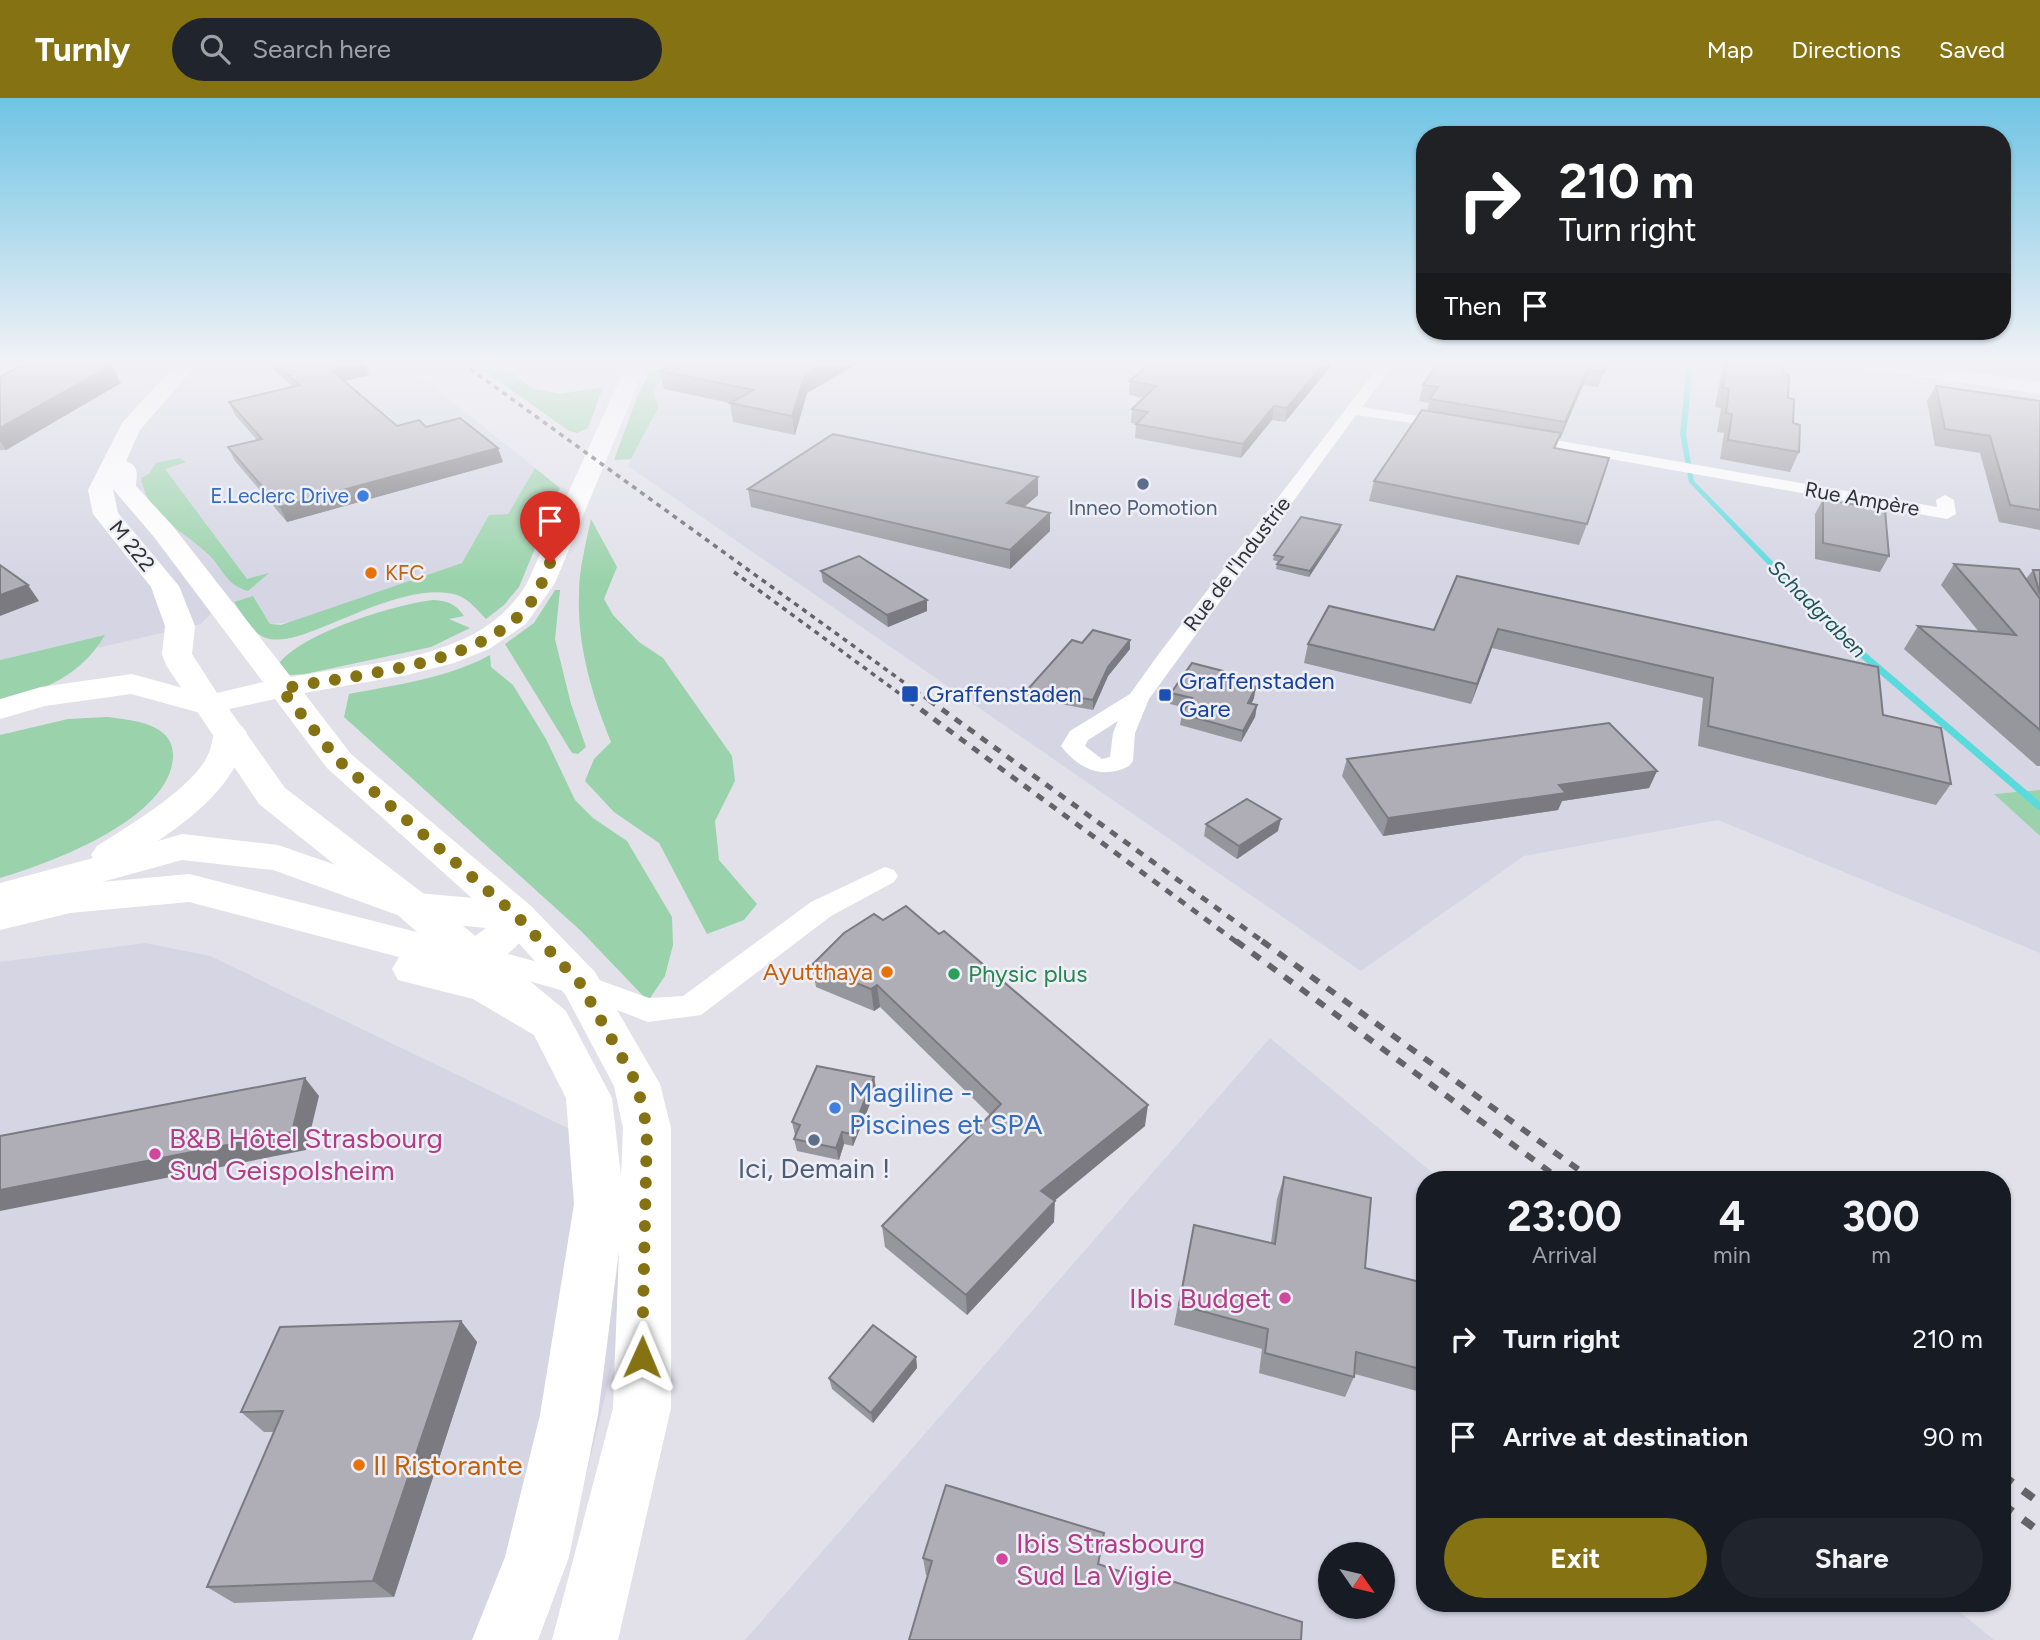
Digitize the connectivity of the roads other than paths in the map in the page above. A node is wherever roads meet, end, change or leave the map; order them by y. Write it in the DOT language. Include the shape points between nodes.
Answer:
graph roads {
  1 [pos="126,435"];
  2 [pos="606,435"];
  3 [pos="1332,435"];
  4 [pos="1506,436"];
  5 [pos="111,464"];
  6 [pos="1945,500"];
  7 [pos="281,689"];
  8 [pos="1138,699"];
  9 [pos="0,709"];
  10 [pos="219,719"];
  11 [pos="0,725"];
  12 [pos="78,876"];
  13 [pos="885,876"];
  14 [pos="0,897"];
  15 [pos="414,907"];
  16 [pos="0,916"];
  17 [pos="517,916"];
  18 [pos="0,935"];
  19 [pos="466,954"];
  20 [pos="566,1004"];
  21 [pos="585,1638"];
  22 [pos="505,1640"];
  1 -- 5 [label="main road, M 222"];
  2 -- 7 [label="main road" via="535,596 519,615 482,641 423,662"];
  3 -- 8 [label="street, Rue de l'Industrie"];
  4 -- 6 [label="street, Rue Ampère" via="1947,514"];
  5 -- 7 [label="main road, M 222" via="125,469 124,487 191,566"];
  5 -- 10 [label="main road, M 222" via="100,490 106,514 164,586 180,626 177,654"];
  7 -- 10 [label="main road" via="242,695"];
  7 -- 17 [label="main road" via="339,761"];
  9 -- 10 [label="main road" via="41,697 132,684"];
  10 -- 11 [label="main road" via="92,703"];
  10 -- 12 [label="main road" via="224,758 163,820"];
  10 -- 15 [label="main road" via="272,796"];
  12 -- 14 [label="main road"];
  12 -- 15 [label="main road" via="182,848 278,858"];
  13 -- 20 [label="street" via="821,909 690,1007 648,1010"];
  15 -- 17 [label="main road"];
  15 -- 19 [label="main road"];
  16 -- 19 [label="main road" via="70,899 188,888 449,955"];
  17 -- 19 [label="main road" via="501,942 486,951"];
  17 -- 20 [label="main road"];
  18 -- 20 [label="main road" via="46,924 177,910"];
  19 -- 20 [label="main road"];
  20 -- 21 [label="main road" via="637,1084 647,1128 642,1408"];
  20 -- 22 [label="main road" via="589,1098 599,1203 569,1415 537,1557"];
}
